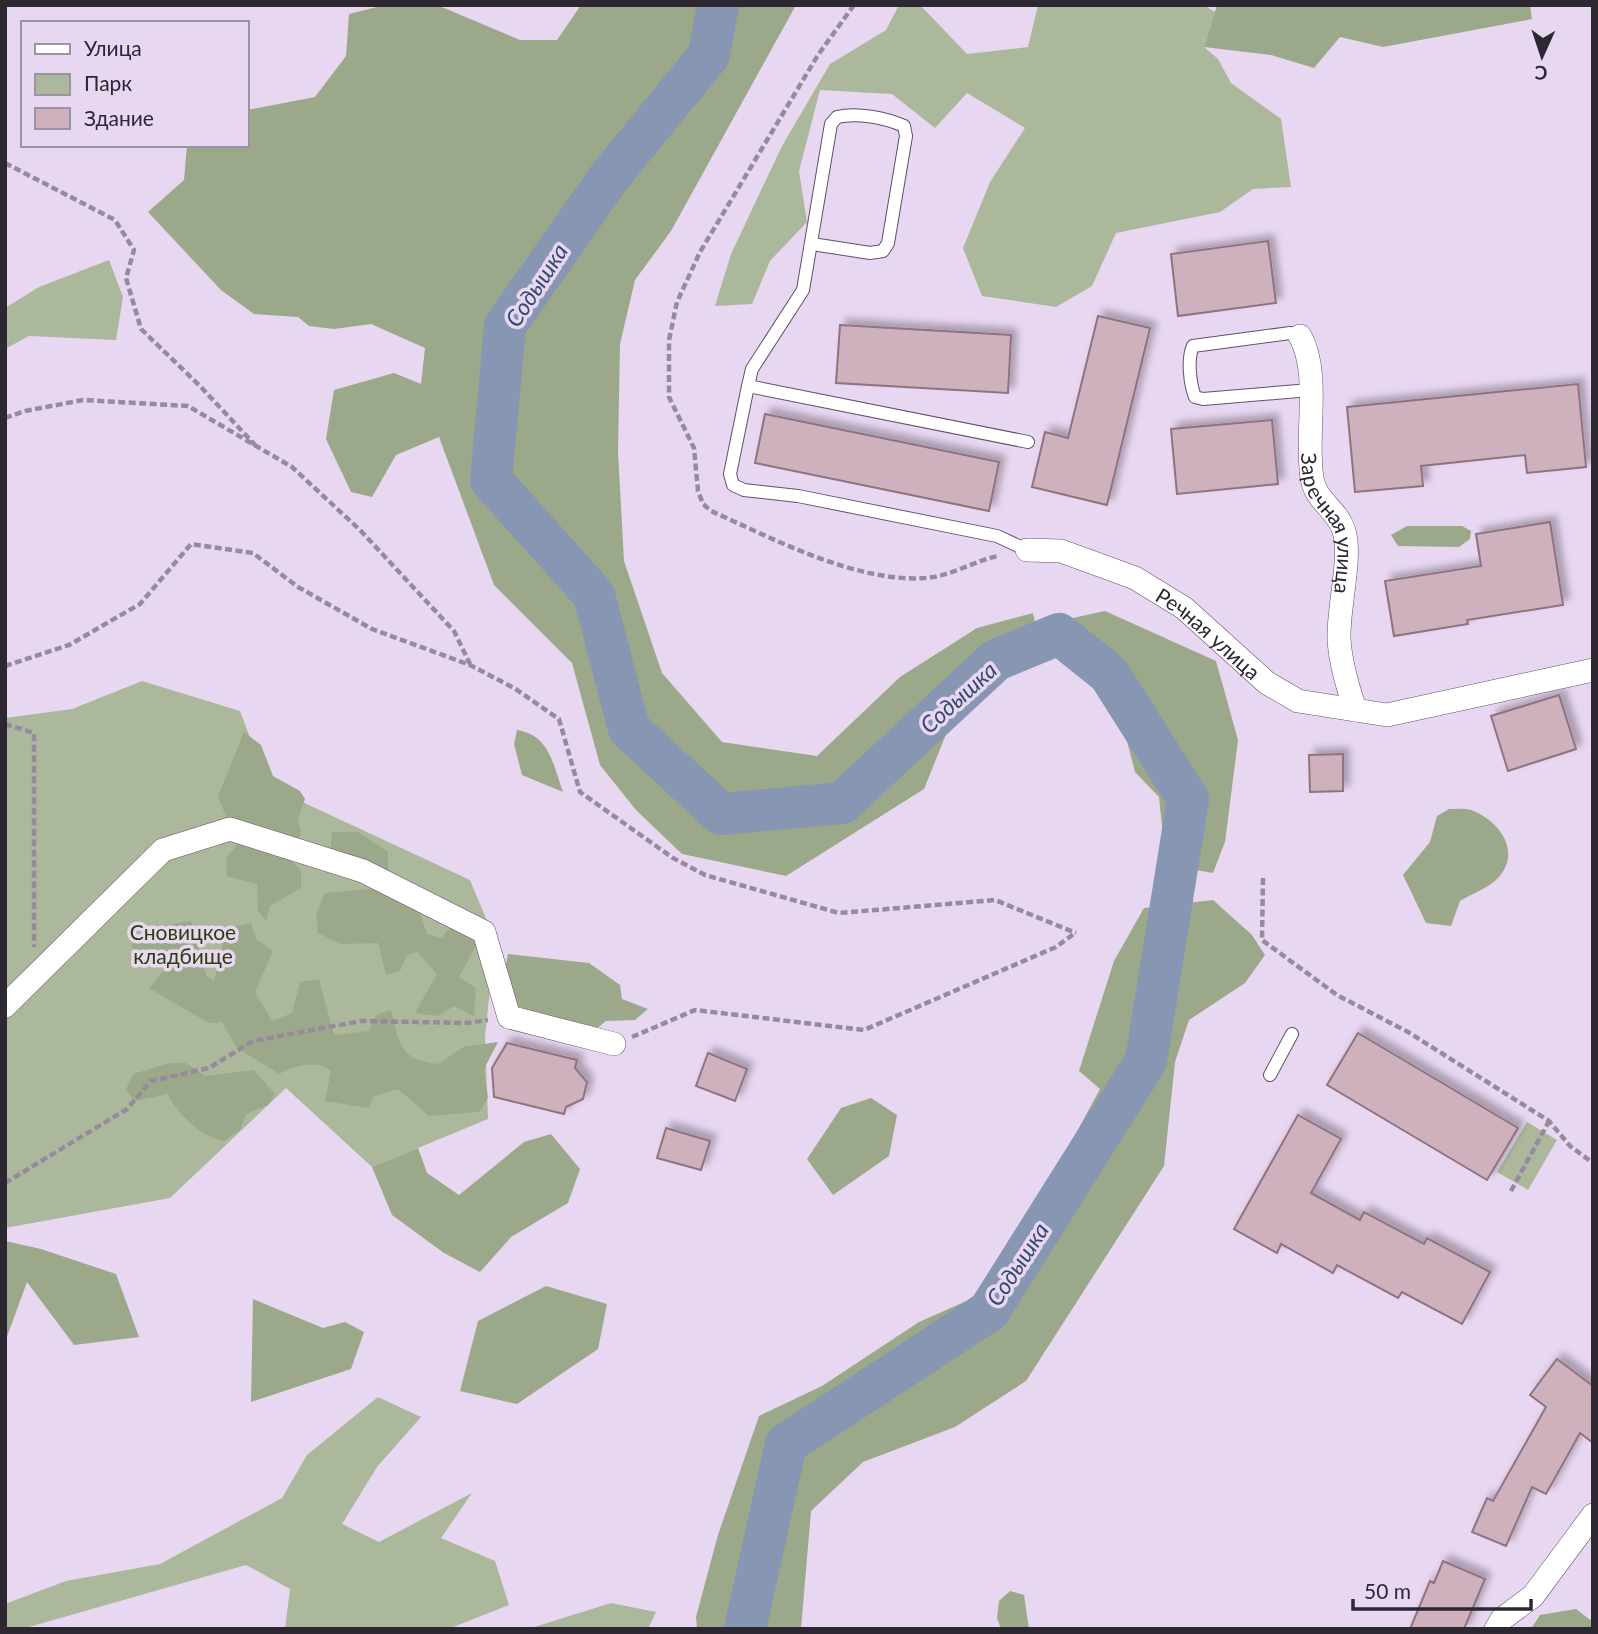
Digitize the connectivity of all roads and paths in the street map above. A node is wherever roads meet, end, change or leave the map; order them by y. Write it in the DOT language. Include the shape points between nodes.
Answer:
graph roads {
  1 [pos="854,5"];
  2 [pos="5,163"];
  3 [pos="812,244"];
  4 [pos="1300,336"];
  5 [pos="748,386"];
  6 [pos="1310,390"];
  7 [pos="5,418"];
  8 [pos="1028,442"];
  9 [pos="258,449"];
  10 [pos="1027,550"];
  11 [pos="470,665"];
  12 [pos="5,666"];
  13 [pos="1593,670"];
  14 [pos="1355,710"];
  15 [pos="5,724"];
  16 [pos="1263,878"];
  17 [pos="33,977"];
  18 [pos="5,1006"];
  19 [pos="509,1017"];
  20 [pos="1292,1034"];
  21 [pos="614,1044"];
  22 [pos="1270,1075"];
  23 [pos="1549,1121"];
  24 [pos="1593,1163"];
  25 [pos="5,1183"];
  26 [pos="1511,1191"];
  27 [pos="1593,1516"];
  28 [pos="1496,1629"];
  1 -- 10 [label="path" via="818,55 700,253 677,302 668,340 669,397 694,448 698,491 711,511 803,551 903,579 930,578"];
  2 -- 9 [label="path" via="115,220 134,250 126,278 141,329"];
  3 -- 3 [label="lane" via="831,124 848,114 904,127 888,243 883,251"];
  3 -- 5 [label="lane" via="803,290 752,369"];
  4 -- 6 [label="street, Заречная улица"];
  4 -- 6 [label="lane" via="1290,333 1193,346 1192,390 1195,397 1203,399"];
  5 -- 8 [label="lane"];
  5 -- 10 [label="lane" via="730,474 733,485 997,536"];
  6 -- 14 [label="street, Заречная улица" via="1312,479 1319,499 1336,515 1345,533 1339,638"];
  7 -- 9 [label="path" via="83,401 188,406"];
  9 -- 11 [label="path" via="292,467 360,530 454,631"];
  10 -- 14 [label="street, Речная улица" via="1061,551 1135,578 1184,608 1267,683 1298,701"];
  11 -- 12 [label="path" via="372,629 298,587 253,553 191,544 140,604 69,645"];
  11 -- 21 [label="path" via="559,719 580,792 673,858 705,875 839,912 995,900 1076,933 1056,947 864,1030 695,1010"];
  13 -- 14 [label="street, Речная улица" via="1387,715"];
  15 -- 17 [label="path" via="34,733"];
  16 -- 23 [label="path" via="1262,940 1338,995 1408,1032"];
  17 -- 18 [label="street"];
  17 -- 19 [label="street" via="163,850 230,829 363,871 484,932"];
  19 -- 21 [label="street"];
  19 -- 25 [label="path" via="467,1023 361,1021 253,1041 209,1068 151,1081 127,1109"];
  20 -- 22 [label="lane"];
  23 -- 24 [label="path" via="1570,1146"];
  23 -- 26 [label="path"];
  27 -- 28 [label="street" via="1533,1596"];
}
